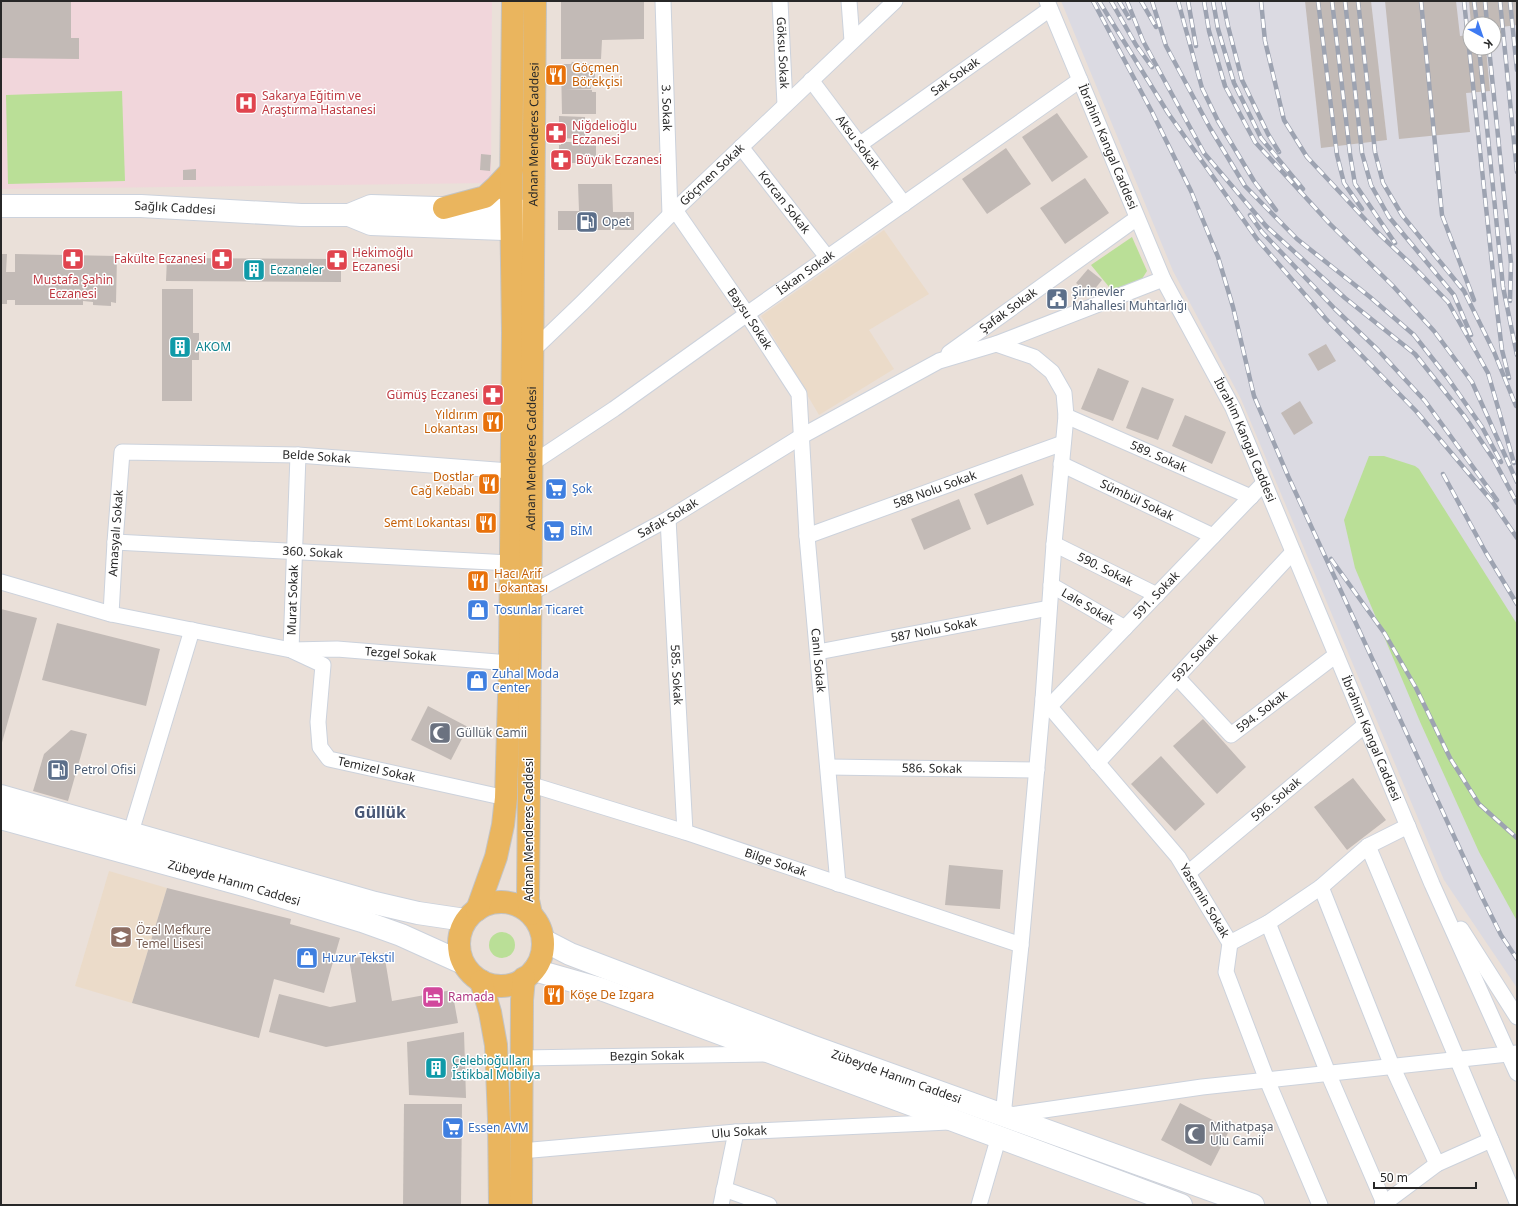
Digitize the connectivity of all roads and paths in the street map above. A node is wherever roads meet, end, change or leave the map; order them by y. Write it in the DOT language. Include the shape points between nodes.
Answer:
graph roads {
  1 [pos="513,1"];
  2 [pos="535,1"];
  3 [pos="663,1"];
  4 [pos="780,1"];
  5 [pos="849,1"];
  6 [pos="894,1"];
  7 [pos="1049,5"];
  8 [pos="852,41"];
  9 [pos="811,80"];
  10 [pos="1080,80"];
  11 [pos="785,105"];
  12 [pos="859,145"];
  13 [pos="741,147"];
  14 [pos="512,170"];
  15 [pos="904,204"];
  16 [pos="1,206"];
  17 [pos="444,208"];
  18 [pos="672,213"];
  19 [pos="349,215"];
  20 [pos="1137,218"];
  21 [pos="511,220"];
  22 [pos="533,221"];
  23 [pos="467,228"];
  24 [pos="827,257"];
  25 [pos="512,275"];
  26 [pos="1163,279"];
  27 [pos="747,314"];
  28 [pos="996,344"];
  29 [pos="532,351"];
  30 [pos="939,361"];
  31 [pos="1066,416"];
  32 [pos="802,436"];
  33 [pos="1063,443"];
  34 [pos="122,452"];
  35 [pos="298,455"];
  36 [pos="1061,464"];
  37 [pos="521,468"];
  38 [pos="1264,483"];
  39 [pos="1251,497"];
  40 [pos="668,519"];
  41 [pos="807,536"];
  42 [pos="1213,536"];
  43 [pos="115,542"];
  44 [pos="1054,544"];
  45 [pos="294,552"];
  46 [pos="1293,552"];
  47 [pos="511,563"];
  48 [pos="1,582"];
  49 [pos="1051,585"];
  50 [pos="531,593"];
  51 [pos="1157,595"];
  52 [pos="1049,608"];
  53 [pos="111,614"];
  54 [pos="1125,628"];
  55 [pos="192,630"];
  56 [pos="291,650"];
  57 [pos="818,652"];
  58 [pos="1336,654"];
  59 [pos="510,663"];
  60 [pos="1177,677"];
  61 [pos="1046,703"];
  62 [pos="1365,725"];
  63 [pos="1098,763"];
  64 [pos="828,767"];
  65 [pos="1037,770"];
  66 [pos="529,784"];
  67 [pos="1,796"];
  68 [pos="506,798"];
  69 [pos="1,818"];
  70 [pos="1408,826"];
  71 [pos="131,832"];
  72 [pos="685,832"];
  73 [pos="1368,846"];
  74 [pos="1188,873"];
  75 [pos="838,884"];
  76 [pos="1432,884"];
  77 [pos="1320,887"];
  78 [pos="531,914"];
  79 [pos="471,915"];
  80 [pos="1268,923"];
  81 [pos="543,940"];
  82 [pos="1230,943"];
  83 [pos="1021,945"];
  84 [pos="463,963"];
  85 [pos="529,974"];
  86 [pos="481,981"];
  87 [pos="1517,1017"];
  88 [pos="1513,1053"];
  89 [pos="773,1054"];
  90 [pos="522,1058"];
  91 [pos="1456,1059"];
  92 [pos="1392,1066"];
  93 [pos="1328,1073"];
  94 [pos="1517,1073"];
  95 [pos="1266,1080"];
  96 [pos="958,1122"];
  97 [pos="1001,1126"];
  98 [pos="736,1132"];
  99 [pos="1491,1140"];
  100 [pos="521,1151"];
  101 [pos="1437,1164"];
  102 [pos="724,1189"];
  103 [pos="1517,1202"];
  104 [pos="1383,1204"];
  105 [pos="500,1205"];
  106 [pos="521,1205"];
  107 [pos="720,1205"];
  108 [pos="769,1205"];
  109 [pos="979,1205"];
  110 [pos="1181,1205"];
  111 [pos="1253,1205"];
  112 [pos="1320,1205"];
  1 -- 14 [label="main road, Adnan Menderes Caddesi"];
  2 -- 22 [label="main road, Adnan Menderes Caddesi"];
  3 -- 18 [label="street, 3. Sokak"];
  4 -- 11 [label="street, Göksu Sokak"];
  5 -- 8 [label="street"];
  6 -- 8 [label="street, Göçmen Sokak"];
  7 -- 10 [label="street, İbrahim Kangal Caddesi"];
  7 -- 12 [label="street, Sak Sokak"];
  8 -- 9 [label="street, Göçmen Sokak"];
  9 -- 11 [label="street, Göçmen Sokak"];
  9 -- 12 [label="street, Aksu Sokak"];
  10 -- 15 [label="street, İskan Sokak"];
  10 -- 20 [label="street, İbrahim Kangal Caddesi"];
  11 -- 13 [label="street, Göçmen Sokak"];
  12 -- 15 [label="street, Aksu Sokak"];
  13 -- 18 [label="street, Göçmen Sokak"];
  13 -- 24 [label="street, Korcan Sokak"];
  14 -- 17 [label="main road, Adnan Menderes Caddesi" via="485,197"];
  14 -- 21 [label="main road, Adnan Menderes Caddesi"];
  15 -- 24 [label="street, İskan Sokak"];
  16 -- 19 [label="main road, Sağlık Caddesi" via="141,206 301,215"];
  17 -- 19 [label="main road, Sağlık Caddesi" via="371,206"];
  17 -- 21 [label="main road, Sağlık Caddesi"];
  18 -- 27 [label="street, Baysu Sokak"];
  18 -- 29 [label="street, Göçmen Sokak"];
  19 -- 23 [label="main road, Sağlık Caddesi" via="371,224"];
  20 -- 26 [label="street, İbrahim Kangal Caddesi"];
  20 -- 30 [label="street, Şafak Sokak"];
  21 -- 22 [label="main road, Sağlık Caddesi"];
  21 -- 23 [label="main road, Sağlık Caddesi"];
  21 -- 25 [label="main road, Adnan Menderes Caddesi"];
  22 -- 29 [label="main road, Adnan Menderes Caddesi"];
  23 -- 25 [label="main road" via="487,232 500,239"];
  24 -- 27 [label="street, İskan Sokak"];
  25 -- 37 [label="main road, Adnan Menderes Caddesi"];
  26 -- 28 [label="street, Şafak Sokak"];
  26 -- 38 [label="street, İbrahim Kangal Caddesi" via="1233,408"];
  27 -- 32 [label="street, Baysu Sokak" via="799,394"];
  27 -- 37 [label="street, İskan Sokak" via="614,409"];
  28 -- 30 [label="street, Şafak Sokak"];
  28 -- 31 [label="street" via="1034,357 1052,372 1064,393"];
  29 -- 37 [label="main road, Adnan Menderes Caddesi"];
  30 -- 32 [label="street, Şafak Sokak"];
  31 -- 33 [label="street"];
  31 -- 39 [label="street, 589. Sokak"];
  32 -- 40 [label="street, Safak Sokak"];
  32 -- 41 [label="street, Canlı Sokak"];
  33 -- 36 [label="street"];
  33 -- 41 [label="street, 588 Nolu Sokak"];
  34 -- 35 [label="street, Belde Sokak"];
  34 -- 43 [label="street, Amasyalı Sokak"];
  35 -- 37 [label="street, Belde Sokak"];
  35 -- 45 [label="street, Murat Sokak"];
  36 -- 42 [label="street, Sümbül Sokak"];
  36 -- 44 [label="street"];
  37 -- 47 [label="main road, Adnan Menderes Caddesi"];
  37 -- 50 [label="main road, Adnan Menderes Caddesi"];
  38 -- 39 [label="street, 591. Sokak"];
  38 -- 46 [label="street, İbrahim Kangal Caddesi"];
  39 -- 42 [label="street, 591. Sokak"];
  40 -- 50 [label="street, Safak Sokak"];
  40 -- 72 [label="street, 585. Sokak"];
  41 -- 57 [label="street, Canlı Sokak"];
  42 -- 51 [label="street, 591. Sokak"];
  43 -- 45 [label="street, 360. Sokak"];
  43 -- 53 [label="street, Amasyalı Sokak"];
  44 -- 49 [label="street"];
  44 -- 51 [label="street, 590. Sokak"];
  45 -- 47 [label="street, 360. Sokak"];
  45 -- 56 [label="street, Murat Sokak"];
  46 -- 58 [label="street, İbrahim Kangal Caddesi"];
  46 -- 60 [label="street, 592. Sokak"];
  47 -- 59 [label="main road, Adnan Menderes Caddesi"];
  48 -- 53 [label="street"];
  49 -- 52 [label="street"];
  49 -- 54 [label="street, Lale Sokak"];
  50 -- 66 [label="main road, Adnan Menderes Caddesi"];
  51 -- 54 [label="street, 591. Sokak"];
  52 -- 57 [label="street, 587 Nolu Sokak"];
  52 -- 61 [label="street"];
  53 -- 55 [label="street"];
  54 -- 61 [label="street, 591. Sokak"];
  55 -- 56 [label="street"];
  55 -- 71 [label="street"];
  56 -- 59 [label="street, Tezgel Sokak" via="337,649"];
  56 -- 68 [label="street, Temizel Sokak" via="323,665 318,722 320,746 329,759"];
  57 -- 64 [label="street, Canlı Sokak"];
  58 -- 60 [label="street, 594. Sokak" via="1231,735"];
  58 -- 62 [label="street, İbrahim Kangal Caddesi"];
  59 -- 68 [label="main road, Adnan Menderes Caddesi"];
  60 -- 63 [label="street, 592. Sokak"];
  61 -- 63 [label="street, Yasemin Sokak"];
  61 -- 65 [label="street"];
  62 -- 70 [label="street, İbrahim Kangal Caddesi"];
  62 -- 74 [label="street, 596. Sokak"];
  63 -- 74 [label="street, Yasemin Sokak" via="1178,857"];
  64 -- 65 [label="street, 586. Sokak"];
  64 -- 75 [label="street, Canlı Sokak"];
  65 -- 83 [label="street"];
  66 -- 72 [label="street, Bilge Sokak"];
  66 -- 78 [label="main road, Adnan Menderes Caddesi" via="528,894"];
  67 -- 71 [label="main road, Zübeyde Hanım Caddesi"];
  68 -- 79 [label="main road, Adnan Menderes Caddesi" via="496,857"];
  69 -- 84 [label="main road, Zübeyde Hanım Caddesi" via="247,886 362,921 407,937"];
  70 -- 73 [label="street"];
  70 -- 76 [label="street, İbrahim Kangal Caddesi"];
  71 -- 79 [label="main road, Zübeyde Hanım Caddesi" via="375,903 418,913"];
  72 -- 75 [label="street, Bilge Sokak"];
  73 -- 77 [label="street"];
  73 -- 91 [label="street"];
  74 -- 82 [label="street, Yasemin Sokak"];
  75 -- 83 [label="street, Bilge Sokak"];
  76 -- 87 [label="street, İbrahim Kangal Caddesi"];
  76 -- 88 [label="street, İbrahim Kangal Caddesi"];
  77 -- 80 [label="street"];
  77 -- 92 [label="street"];
  78 -- 79 [label="main road" via="513,903 498,902 484,905"];
  78 -- 81 [label="main road" via="542,933"];
  79 -- 84 [label="main road" via="459,937"];
  80 -- 82 [label="street"];
  80 -- 93 [label="street"];
  81 -- 85 [label="main road" via="539,962"];
  81 -- 97 [label="main road, Zübeyde Hanım Caddesi" via="570,954 819,1049"];
  82 -- 95 [label="street, Yasemin Sokak" via="1226,972"];
  83 -- 97 [label="street"];
  84 -- 86 [label="main road"];
  85 -- 86 [label="main road" via="520,982 507,986 494,986"];
  85 -- 89 [label="main road, Zübeyde Hanım Caddesi" via="601,989"];
  85 -- 90 [label="main road" via="522,1000"];
  86 -- 105 [label="main road" via="496,1045"];
  88 -- 91 [label="street"];
  88 -- 94 [label="street, İbrahim Kangal Caddesi"];
  89 -- 90 [label="street, Bezgin Sokak"];
  89 -- 96 [label="main road, Zübeyde Hanım Caddesi"];
  90 -- 100 [label="main road"];
  91 -- 92 [label="street"];
  91 -- 99 [label="street"];
  92 -- 93 [label="street"];
  92 -- 101 [label="street"];
  93 -- 95 [label="street"];
  93 -- 104 [label="street"];
  95 -- 97 [label="street" via="1202,1087"];
  95 -- 112 [label="street, Yasemin Sokak"];
  96 -- 97 [label="main road, Zübeyde Hanım Caddesi"];
  96 -- 98 [label="street, Ulu Sokak"];
  97 -- 109 [label="street"];
  97 -- 110 [label="main road, Zübeyde Hanım Caddesi"];
  97 -- 111 [label="main road, Zübeyde Hanım Caddesi"];
  98 -- 100 [label="street, Ulu Sokak"];
  98 -- 102 [label="street"];
  99 -- 101 [label="street"];
  99 -- 103 [label="street"];
  100 -- 106 [label="main road"];
  101 -- 104 [label="street"];
  102 -- 107 [label="street"];
  102 -- 108 [label="street"];
}
